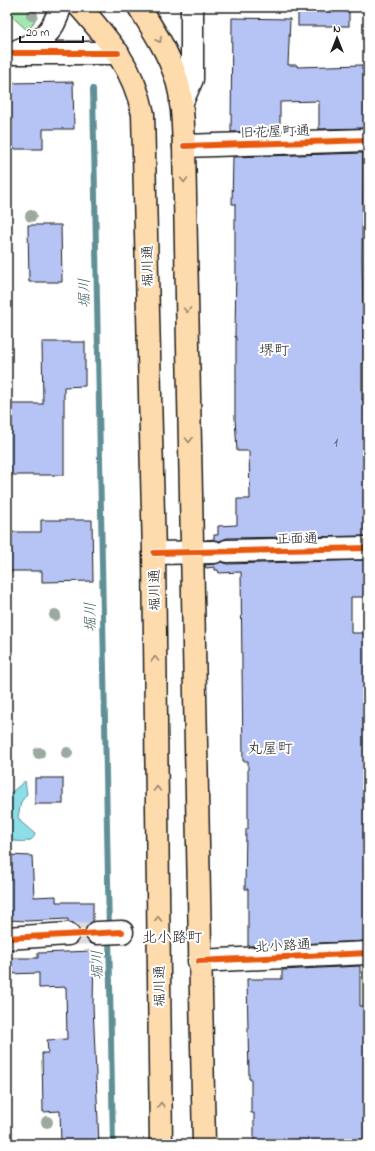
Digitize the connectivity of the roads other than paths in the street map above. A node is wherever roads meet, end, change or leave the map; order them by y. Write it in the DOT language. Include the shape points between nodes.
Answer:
graph roads {
  1 [pos="60,7"];
  2 [pos="80,7"];
  3 [pos="139,7"];
  4 [pos="192,7"];
  5 [pos="10,53"];
  6 [pos="118,53"];
  7 [pos="182,104"];
  8 [pos="368,140"];
  9 [pos="184,146"];
  10 [pos="368,548"];
  11 [pos="191,552"];
  12 [pos="154,553"];
  13 [pos="122,932"];
  14 [pos="97,933"];
  15 [pos="68,934"];
  16 [pos="7,938"];
  17 [pos="368,953"];
  18 [pos="199,961"];
  19 [pos="161,1144"];
  20 [pos="204,1144"];
  1 -- 5 [label="street" via="49,33 33,44"];
  2 -- 6 [label="highway, 堀川通"];
  3 -- 7 [label="highway, one-way" via="159,38 168,58"];
  4 -- 7 [label="street" via="192,79"];
  5 -- 6 [label="street"];
  6 -- 12 [label="highway, 堀川通" via="134,83 142,114"];
  7 -- 9 [label="highway"];
  8 -- 9 [label="street, 旧花屋町通"];
  9 -- 11 [label="highway, one-way"];
  10 -- 11 [label="street, 正面通"];
  11 -- 12 [label="street, 正面通"];
  11 -- 18 [label="highway"];
  19 -- 12 [label="highway, 堀川通, one-way"];
  13 -- 14 [label="street"];
  15 -- 16 [label="street"];
  17 -- 18 [label="street, 北小路通"];
  18 -- 20 [label="highway"];
}
